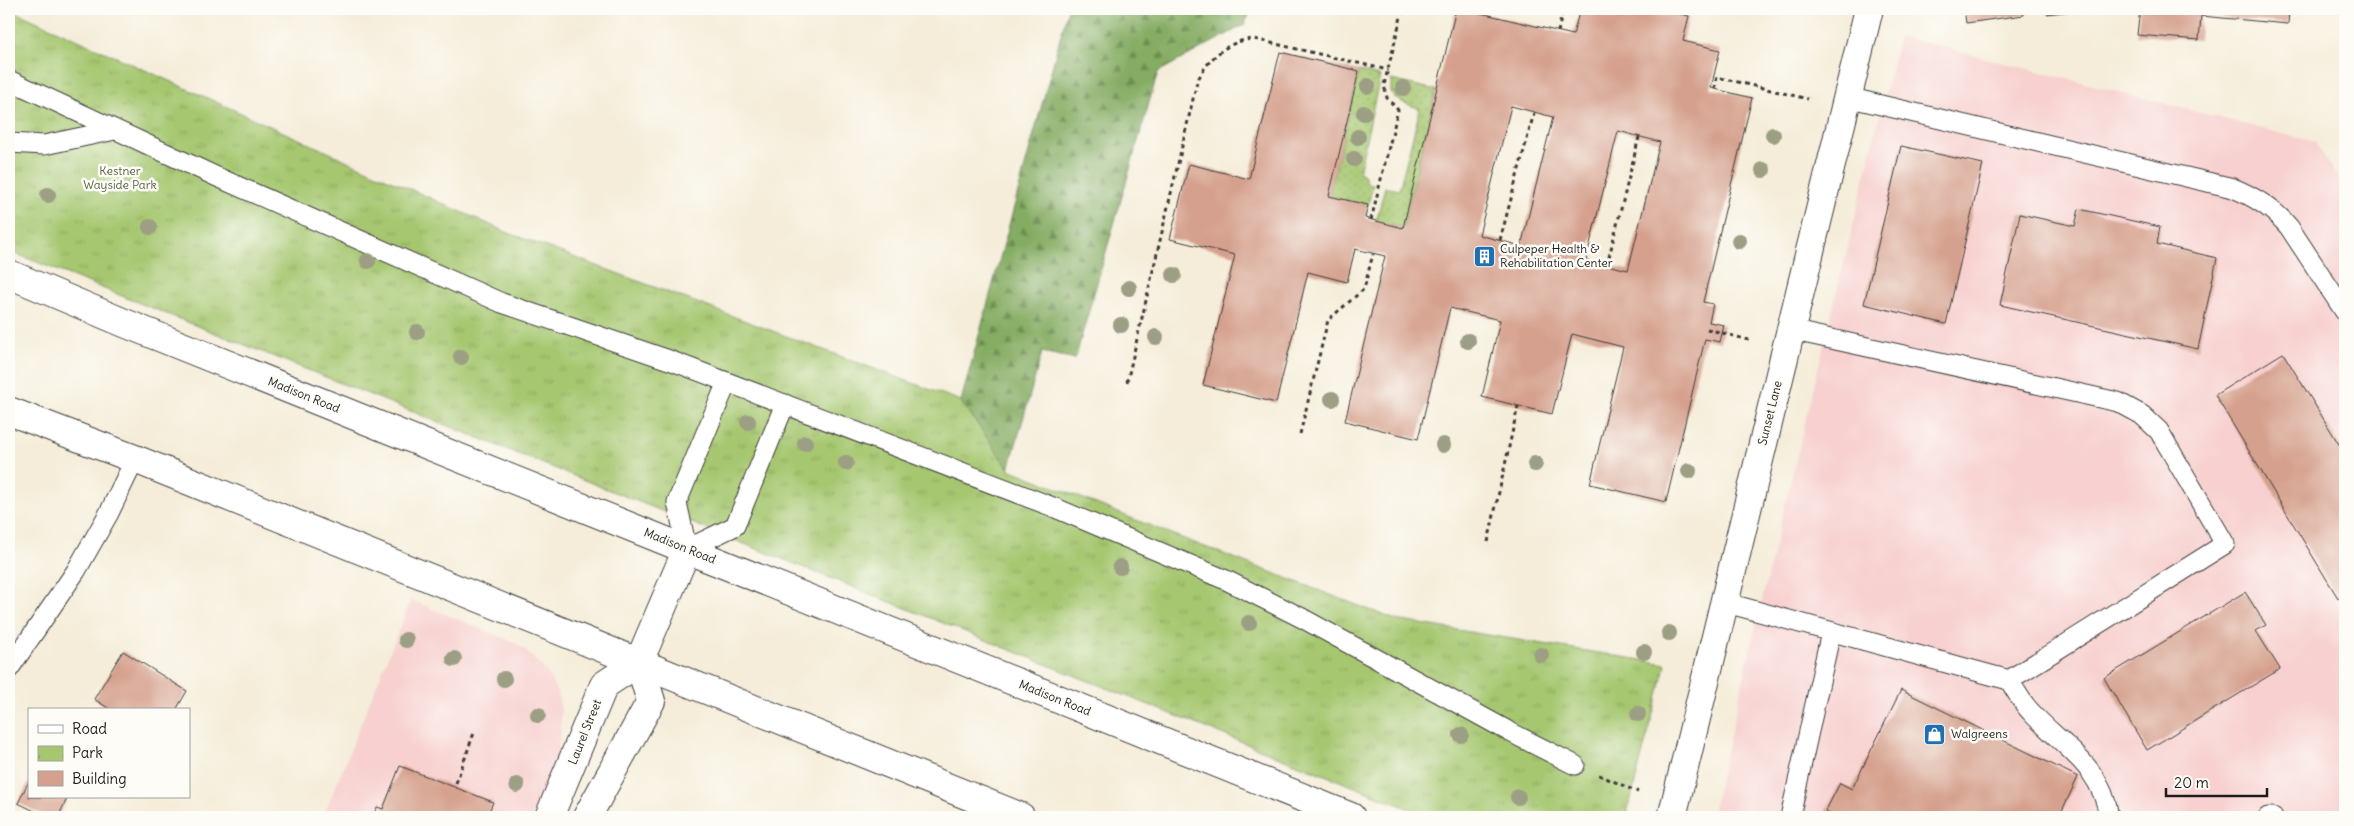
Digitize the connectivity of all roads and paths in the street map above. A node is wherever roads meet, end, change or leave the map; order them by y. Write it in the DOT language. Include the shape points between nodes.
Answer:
graph roads {
  1 [pos="1403,9"];
  2 [pos="1563,9"];
  3 [pos="1868,9"];
  4 [pos="1558,32"];
  5 [pos="1388,70"];
  6 [pos="9,80"];
  7 [pos="1715,89"];
  8 [pos="1847,97"];
  9 [pos="1808,99"];
  10 [pos="1534,112"];
  11 [pos="115,130"];
  12 [pos="1639,137"];
  13 [pos="9,143"];
  14 [pos="1371,220"];
  15 [pos="1500,240"];
  16 [pos="1373,254"];
  17 [pos="1607,265"];
  18 [pos="9,274"];
  19 [pos="2345,312"];
  20 [pos="1708,329"];
  21 [pos="1790,330"];
  22 [pos="1749,340"];
  23 [pos="727,382"];
  24 [pos="1127,382"];
  25 [pos="785,404"];
  26 [pos="1518,406"];
  27 [pos="9,412"];
  28 [pos="1300,434"];
  29 [pos="135,459"];
  30 [pos="1488,542"];
  31 [pos="687,549"];
  32 [pos="1723,602"];
  33 [pos="1830,632"];
  34 [pos="639,662"];
  35 [pos="9,669"];
  36 [pos="2009,680"];
  37 [pos="474,733"];
  38 [pos="1575,765"];
  39 [pos="456,783"];
  40 [pos="1638,792"];
  41 [pos="1008,815"];
  42 [pos="549,817"];
  43 [pos="587,817"];
  44 [pos="1351,817"];
  45 [pos="1672,817"];
  46 [pos="1790,817"];
  47 [pos="2109,817"];
  48 [pos="2268,817"];
  49 [pos="2273,817"];
  1 -- 5 [label="path"];
  2 -- 4 [label="path"];
  3 -- 8 [label="main road, Sunset Lane"];
  5 -- 14 [label="path" via="1384,85 1386,94 1398,110"];
  5 -- 24 [label="path" via="1254,39 1232,44 1208,62 1197,82"];
  6 -- 11 [label="lane"];
  7 -- 9 [label="path" via="1717,77"];
  8 -- 19 [label="lane" via="2247,194 2279,215 2289,227"];
  8 -- 21 [label="main road, Sunset Lane"];
  10 -- 15 [label="path"];
  11 -- 13 [label="lane" via="44,145"];
  11 -- 23 [label="lane" via="502,303"];
  12 -- 17 [label="path"];
  16 -- 28 [label="path" via="1364,289 1328,320"];
  18 -- 31 [label="main road, Madison Road"];
  20 -- 22 [label="path"];
  21 -- 32 [label="main road, Sunset Lane"];
  21 -- 36 [label="lane" via="2118,402 2142,415 2159,432 2225,544"];
  23 -- 25 [label="lane"];
  23 -- 31 [label="lane" via="677,502"];
  25 -- 31 [label="lane" via="735,526"];
  25 -- 38 [label="lane" via="1053,507 1226,580"];
  26 -- 30 [label="path"];
  27 -- 29 [label="main road"];
  29 -- 34 [label="main road"];
  29 -- 35 [label="lane" via="76,571"];
  31 -- 34 [label="main road"];
  31 -- 44 [label="main road, Madison Road"];
  32 -- 33 [label="lane"];
  32 -- 45 [label="main road, Sunset Lane"];
  33 -- 36 [label="lane"];
  33 -- 46 [label="lane"];
  34 -- 41 [label="main road"];
  34 -- 42 [label="main road, Laurel Street" via="604,685"];
  34 -- 43 [label="main road" via="650,701"];
  36 -- 47 [label="lane" via="2030,711 2095,775 2106,800"];
  37 -- 39 [label="path"];
  38 -- 40 [label="path"];
  48 -- 49 [label="lane"];
}
